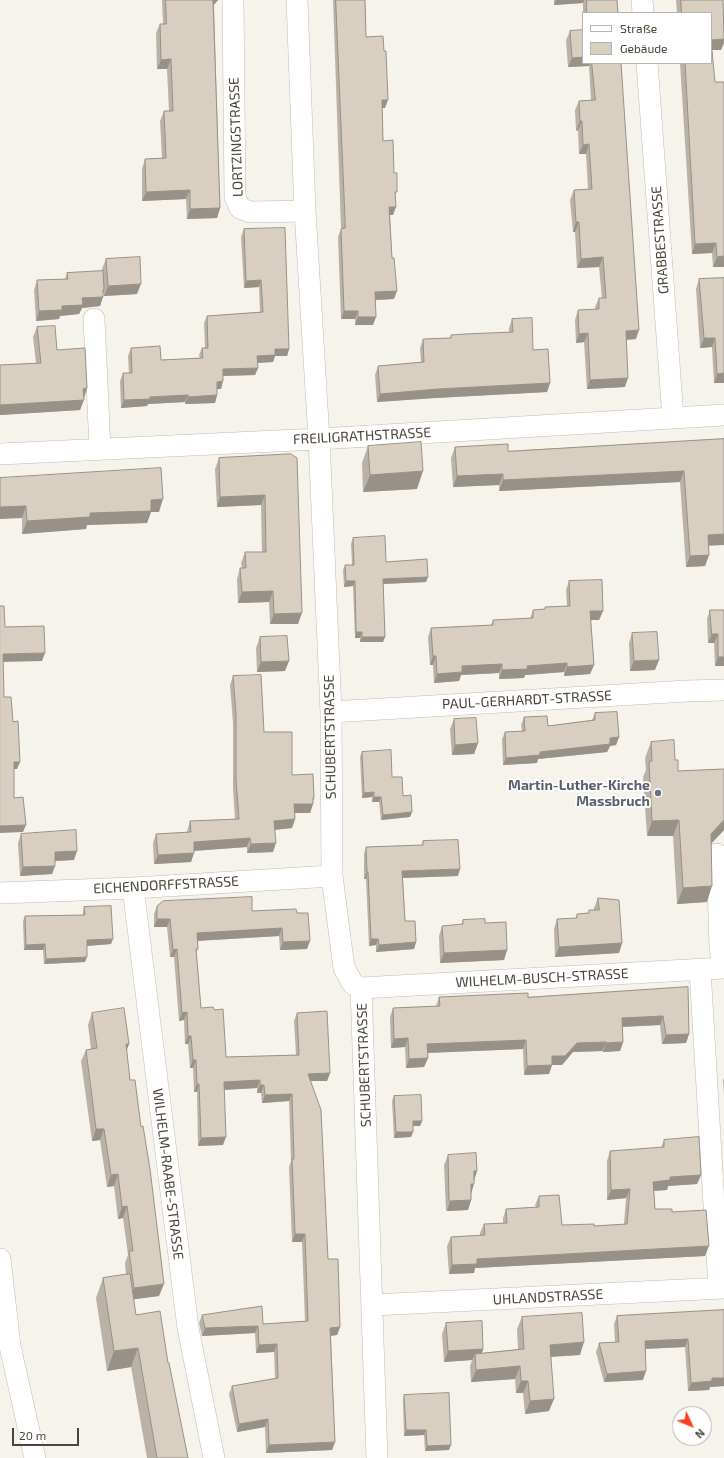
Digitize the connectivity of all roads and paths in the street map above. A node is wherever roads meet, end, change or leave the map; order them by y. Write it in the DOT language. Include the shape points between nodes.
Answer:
graph roads {
  1 [pos="233,0"];
  2 [pos="297,0"];
  3 [pos="642,0"];
  4 [pos="643,12"];
  5 [pos="647,64"];
  6 [pos="305,211"];
  7 [pos="94,319"];
  8 [pos="724,415"];
  9 [pos="673,418"];
  10 [pos="319,439"];
  11 [pos="100,449"];
  12 [pos="0,454"];
  13 [pos="724,690"];
  14 [pos="331,712"];
  15 [pos="717,854"];
  16 [pos="332,876"];
  17 [pos="133,888"];
  18 [pos="0,893"];
  19 [pos="723,968"];
  20 [pos="700,970"];
  21 [pos="361,988"];
  22 [pos="0,1259"];
  23 [pos="721,1288"];
  24 [pos="372,1305"];
  25 [pos="35,1458"];
  26 [pos="214,1458"];
  27 [pos="376,1458"];
  1 -- 6 [label="street, LORTZINGSTRASSE" via="235,197 240,208 250,212"];
  2 -- 6 [label="street"];
  3 -- 4 [label="street"];
  5 -- 9 [label="street, GRABBESTRASSE"];
  6 -- 10 [label="street"];
  7 -- 11 [label="street"];
  8 -- 9 [label="street, FREILIGRATHSTRASSE"];
  9 -- 10 [label="street, FREILIGRATHSTRASSE"];
  10 -- 11 [label="street, FREILIGRATHSTRASSE"];
  10 -- 14 [label="street, SCHUBERTSTRASSE"];
  11 -- 12 [label="street, FREILIGRATHSTRASSE"];
  13 -- 14 [label="street, PAUL-GERHARDT-STRASSE"];
  14 -- 16 [label="street, SCHUBERTSTRASSE"];
  15 -- 19 [label="street"];
  16 -- 17 [label="street, EICHENDORFFSTRASSE"];
  16 -- 21 [label="street, SCHUBERTSTRASSE" via="344,968 353,984"];
  17 -- 18 [label="street, EICHENDORFFSTRASSE"];
  17 -- 26 [label="street, WILHELM-RAABE-STRASSE" via="188,1328"];
  19 -- 20 [label="street, WILHELM-BUSCH-STRASSE"];
  20 -- 21 [label="street, WILHELM-BUSCH-STRASSE"];
  20 -- 23 [label="street"];
  21 -- 24 [label="street, SCHUBERTSTRASSE"];
  22 -- 25 [label="street" via="10,1346"];
  23 -- 24 [label="street, UHLANDSTRASSE"];
  24 -- 27 [label="street, SCHUBERTSTRASSE"];
}
